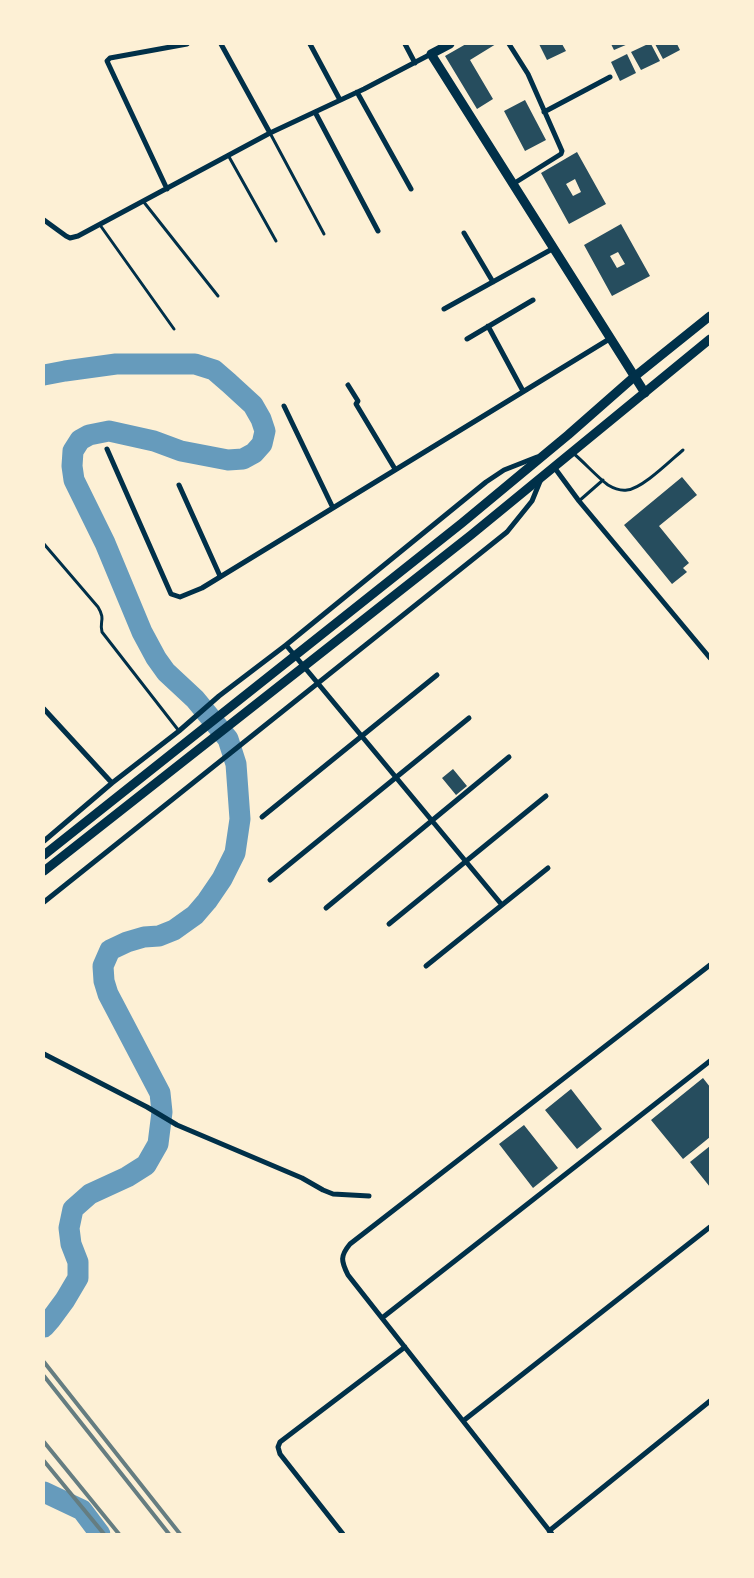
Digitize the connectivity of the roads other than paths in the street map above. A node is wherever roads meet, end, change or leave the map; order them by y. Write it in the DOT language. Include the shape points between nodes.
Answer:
graph roads {
  1 [pos="187,44"];
  2 [pos="221,44"];
  3 [pos="310,44"];
  4 [pos="405,44"];
  5 [pos="450,44"];
  6 [pos="509,44"];
  7 [pos="431,54"];
  8 [pos="415,63"];
  9 [pos="610,77"];
  10 [pos="357,92"];
  11 [pos="340,100"];
  12 [pos="315,112"];
  13 [pos="544,112"];
  14 [pos="270,133"];
  15 [pos="228,155"];
  16 [pos="513,184"];
  17 [pos="167,189"];
  18 [pos="411,189"];
  19 [pos="143,201"];
  20 [pos="44,220"];
  21 [pos="100,225"];
  22 [pos="378,232"];
  23 [pos="464,232"];
  24 [pos="324,234"];
  25 [pos="276,241"];
  26 [pos="554,248"];
  27 [pos="493,282"];
  28 [pos="218,296"];
  29 [pos="533,300"];
  30 [pos="444,309"];
  31 [pos="710,316"];
  32 [pos="488,326"];
  33 [pos="174,329"];
  34 [pos="611,337"];
  35 [pos="467,339"];
  36 [pos="710,339"];
  37 [pos="634,377"];
  38 [pos="348,385"];
  39 [pos="523,391"];
  40 [pos="645,393"];
  41 [pos="284,406"];
  42 [pos="107,449"];
  43 [pos="684,450"];
  44 [pos="572,452"];
  45 [pos="542,456"];
  46 [pos="554,467"];
  47 [pos="396,469"];
  48 [pos="542,476"];
  49 [pos="604,480"];
  50 [pos="179,485"];
  51 [pos="579,501"];
  52 [pos="333,508"];
  53 [pos="44,544"];
  54 [pos="220,576"];
  55 [pos="286,645"];
  56 [pos="710,658"];
  57 [pos="437,675"];
  58 [pos="318,683"];
  59 [pos="44,709"];
  60 [pos="469,718"];
  61 [pos="180,729"];
  62 [pos="362,736"];
  63 [pos="509,757"];
  64 [pos="396,778"];
  65 [pos="112,783"];
  66 [pos="546,796"];
  67 [pos="262,817"];
  68 [pos="431,820"];
  69 [pos="44,841"];
  70 [pos="44,854"];
  71 [pos="466,862"];
  72 [pos="548,868"];
  73 [pos="44,872"];
  74 [pos="270,880"];
  75 [pos="44,902"];
  76 [pos="502,905"];
  77 [pos="326,908"];
  78 [pos="389,924"];
  79 [pos="710,965"];
  80 [pos="426,966"];
  81 [pos="44,1054"];
  82 [pos="710,1061"];
  83 [pos="370,1196"];
  84 [pos="710,1226"];
  85 [pos="382,1318"];
  86 [pos="405,1347"];
  87 [pos="710,1401"];
  88 [pos="463,1421"];
  89 [pos="550,1533"];
  90 [pos="344,1534"];
  1 -- 17 [label="street" via="107,61"];
  2 -- 14 [label="street"];
  3 -- 11 [label="street"];
  4 -- 8 [label="street"];
  5 -- 7 [label="main road"];
  6 -- 13 [label="street" via="528,74"];
  7 -- 8 [label="street"];
  7 -- 16 [label="main road"];
  8 -- 10 [label="street"];
  9 -- 13 [label="street"];
  10 -- 11 [label="street"];
  10 -- 18 [label="street"];
  11 -- 12 [label="street"];
  12 -- 14 [label="street"];
  12 -- 22 [label="street"];
  13 -- 16 [label="street" via="562,152"];
  14 -- 15 [label="street"];
  14 -- 24 [label="lane"];
  15 -- 17 [label="street"];
  15 -- 25 [label="lane"];
  16 -- 26 [label="main road"];
  17 -- 19 [label="street"];
  19 -- 21 [label="street"];
  19 -- 28 [label="lane"];
  20 -- 21 [label="street" via="70,238"];
  21 -- 33 [label="lane"];
  23 -- 27 [label="street"];
  26 -- 27 [label="street"];
  26 -- 34 [label="main road"];
  27 -- 30 [label="street"];
  29 -- 32 [label="street"];
  31 -- 37 [label="main road"];
  32 -- 35 [label="street"];
  32 -- 39 [label="street"];
  34 -- 37 [label="main road"];
  34 -- 39 [label="street"];
  36 -- 40 [label="main road"];
  37 -- 40 [label="main road"];
  37 -- 45 [label="main road"];
  38 -- 47 [label="street"];
  39 -- 47 [label="street"];
  40 -- 44 [label="main road"];
  41 -- 52 [label="street"];
  42 -- 54 [label="street" via="171,594 180,597"];
  43 -- 49 [label="lane" via="634,488 619,490"];
  44 -- 46 [label="main road"];
  44 -- 49 [label="lane"];
  45 -- 55 [label="street" via="504,470 486,482"];
  45 -- 70 [label="main road"];
  46 -- 48 [label="main road"];
  46 -- 51 [label="street"];
  47 -- 52 [label="street"];
  48 -- 58 [label="street" via="532,501 507,532"];
  48 -- 73 [label="main road"];
  49 -- 51 [label="lane"];
  50 -- 54 [label="street"];
  51 -- 56 [label="street"];
  52 -- 54 [label="street"];
  53 -- 61 [label="lane" via="98,607 103,618 102,632"];
  55 -- 58 [label="street"];
  55 -- 61 [label="street"];
  57 -- 62 [label="street"];
  58 -- 62 [label="street"];
  58 -- 75 [label="street"];
  59 -- 65 [label="street"];
  60 -- 64 [label="street"];
  61 -- 65 [label="street"];
  62 -- 64 [label="street"];
  62 -- 67 [label="street"];
  63 -- 68 [label="street"];
  64 -- 68 [label="street"];
  64 -- 74 [label="street"];
  65 -- 69 [label="street"];
  66 -- 71 [label="street"];
  68 -- 71 [label="street"];
  68 -- 77 [label="street"];
  71 -- 76 [label="street"];
  71 -- 78 [label="street"];
  72 -- 76 [label="street"];
  76 -- 80 [label="street"];
  79 -- 85 [label="street" via="350,1244 343,1253 344,1268"];
  81 -- 83 [label="street" via="177,1125 333,1194"];
  82 -- 85 [label="street"];
  84 -- 88 [label="street"];
  85 -- 86 [label="street"];
  86 -- 88 [label="street"];
  86 -- 90 [label="street" via="280,1442 278,1447 280,1454"];
  87 -- 89 [label="street"];
  88 -- 89 [label="street"];
}
